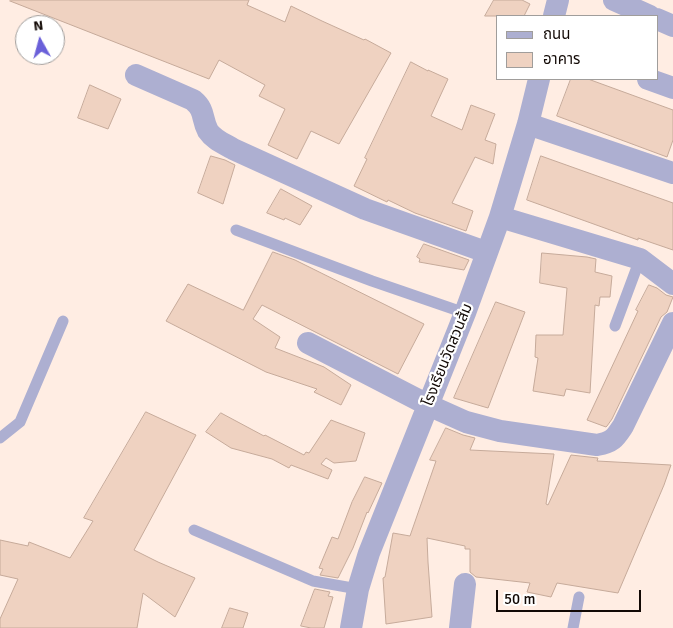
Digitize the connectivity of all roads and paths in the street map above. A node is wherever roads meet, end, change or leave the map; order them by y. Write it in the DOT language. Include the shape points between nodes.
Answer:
graph roads {
  1 [pos="558,0"];
  2 [pos="614,0"];
  3 [pos="554,15"];
  4 [pos="648,15"];
  5 [pos="658,19"];
  6 [pos="673,26"];
  7 [pos="136,75"];
  8 [pos="538,80"];
  9 [pos="651,80"];
  10 [pos="673,88"];
  11 [pos="528,124"];
  12 [pos="673,173"];
  13 [pos="500,217"];
  14 [pos="236,230"];
  15 [pos="486,252"];
  16 [pos="640,259"];
  17 [pos="673,284"];
  18 [pos="465,314"];
  19 [pos="63,321"];
  20 [pos="673,323"];
  21 [pos="615,326"];
  22 [pos="308,343"];
  23 [pos="428,405"];
  24 [pos="0,438"];
  25 [pos="194,530"];
  26 [pos="465,584"];
  27 [pos="358,589"];
  28 [pos="579,597"];
  29 [pos="351,628"];
  30 [pos="460,628"];
  31 [pos="573,628"];
  1 -- 3 [label="street"];
  2 -- 4 [label="street"];
  5 -- 6 [label="street"];
  7 -- 15 [label="street" via="193,100 200,106 208,130 215,139 234,149 365,209"];
  8 -- 11 [label="street, โรงเรียนวัดสวนส้ม"];
  9 -- 10 [label="street"];
  11 -- 12 [label="street"];
  11 -- 13 [label="street, โรงเรียนวัดสวนส้ม"];
  13 -- 15 [label="street, โรงเรียนวัดสวนส้ม"];
  13 -- 16 [label="street"];
  14 -- 18 [label="lane"];
  15 -- 18 [label="street, โรงเรียนวัดสวนส้ม"];
  16 -- 17 [label="street"];
  16 -- 21 [label="lane"];
  18 -- 23 [label="street, โรงเรียนวัดสวนส้ม"];
  19 -- 24 [label="lane" via="20,422"];
  20 -- 23 [label="street" via="623,426 608,443 500,431 466,422"];
  22 -- 23 [label="street"];
  23 -- 27 [label="street, โรงเรียนวัดสวนส้ม" via="369,552"];
  25 -- 27 [label="lane" via="313,581"];
  26 -- 30 [label="street"];
  27 -- 29 [label="street, โรงเรียนวัดสวนส้ม"];
  28 -- 31 [label="lane"];
}
